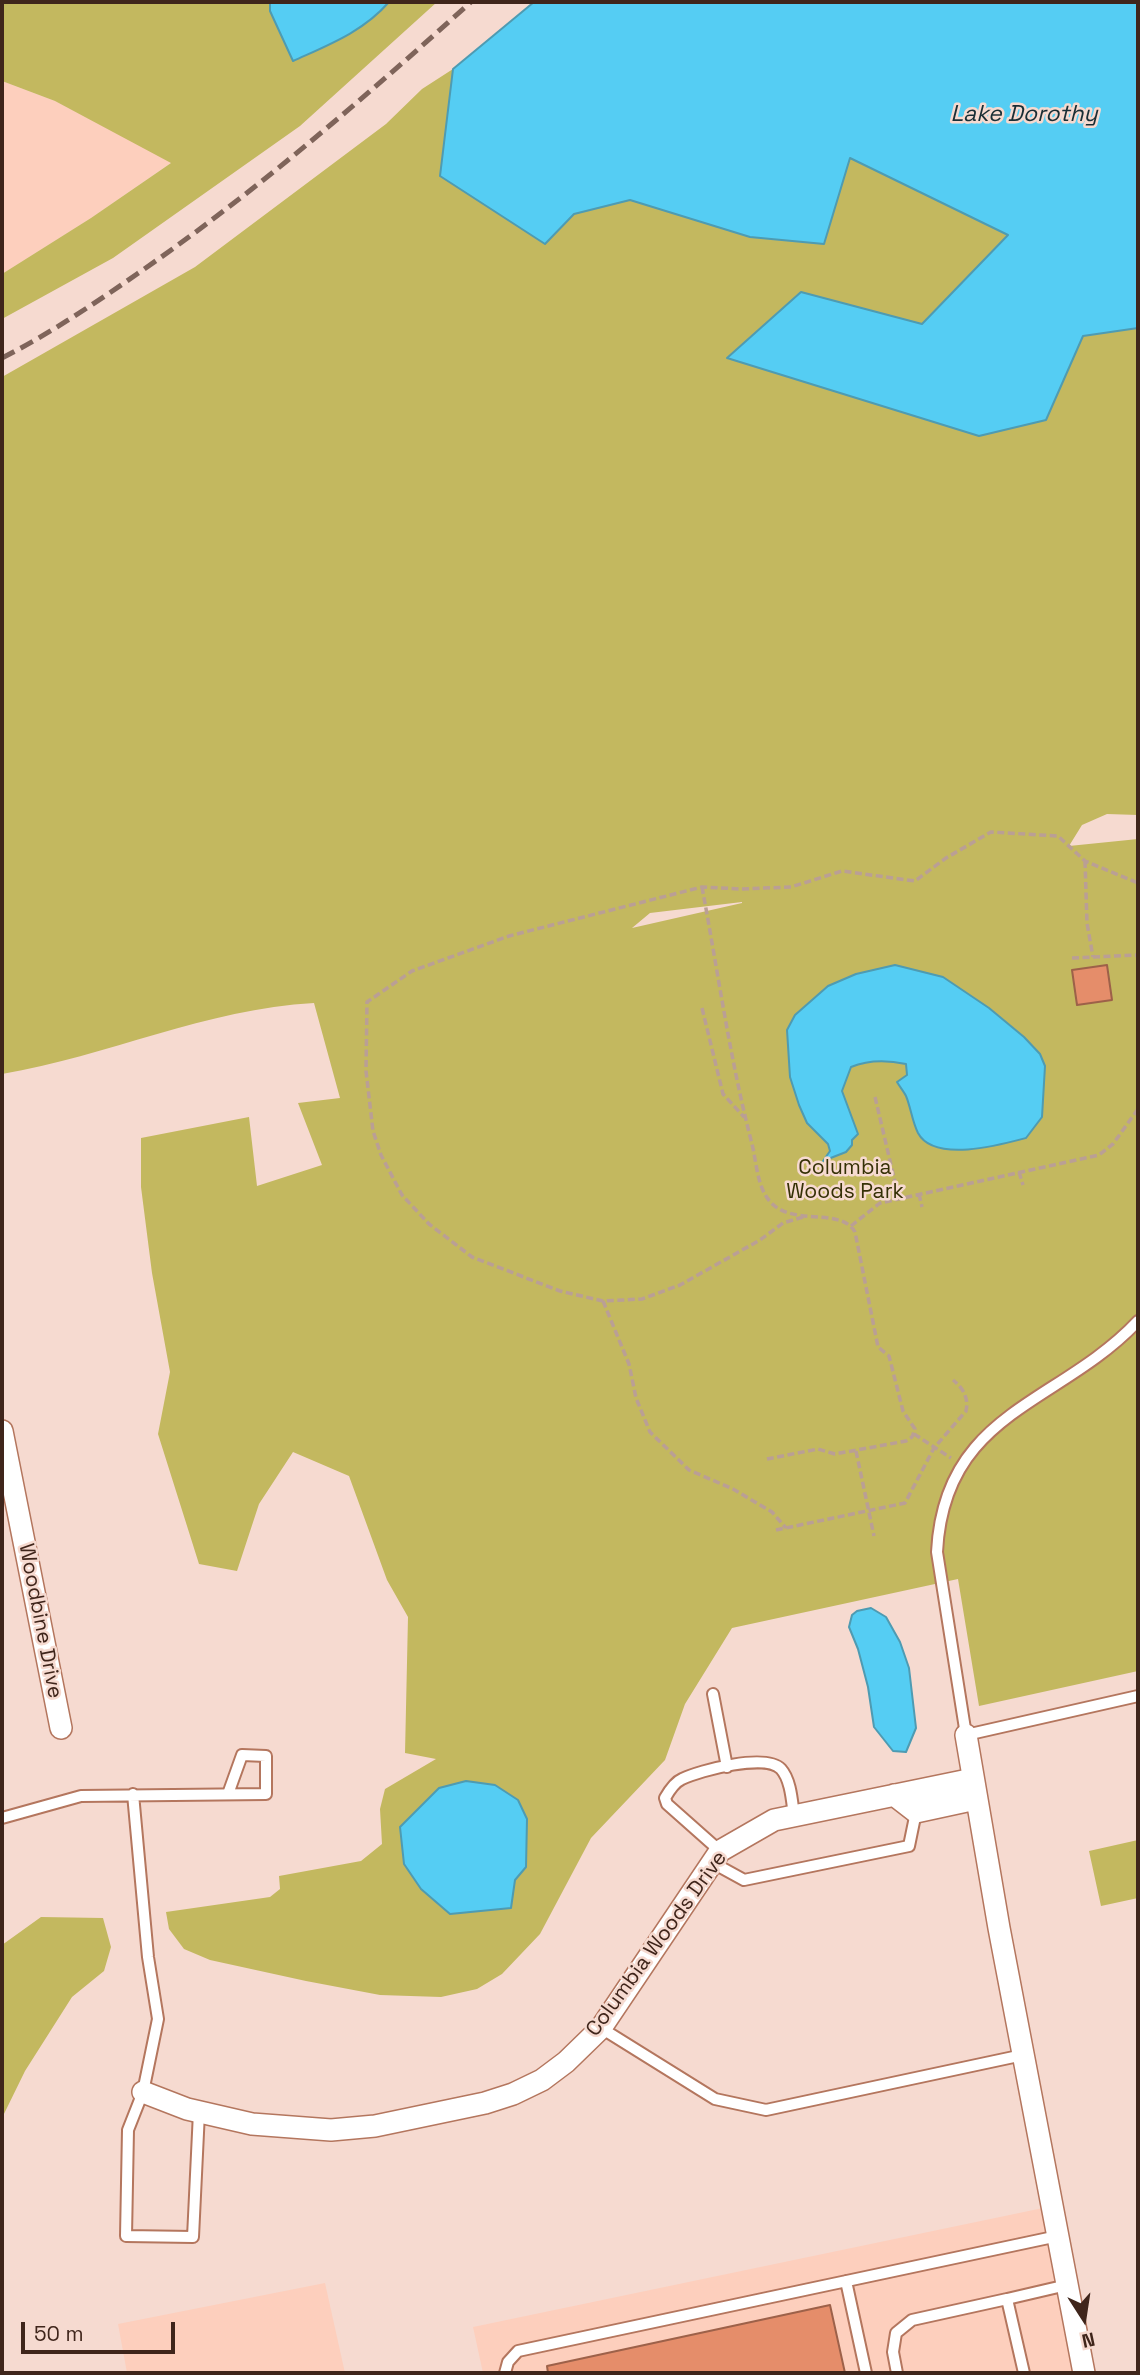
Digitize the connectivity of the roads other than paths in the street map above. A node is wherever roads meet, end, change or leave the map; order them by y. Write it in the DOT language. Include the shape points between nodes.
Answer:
graph roads {
  1 [pos="1138,1321"];
  2 [pos="3,1444"];
  3 [pos="713,1694"];
  4 [pos="1138,1696"];
  5 [pos="61,1728"];
  6 [pos="966,1735"];
  7 [pos="727,1767"];
  8 [pos="975,1789"];
  9 [pos="133,1794"];
  10 [pos="228,1794"];
  11 [pos="894,1796"];
  12 [pos="916,1812"];
  13 [pos="794,1816"];
  14 [pos="2,1818"];
  15 [pos="716,1857"];
  16 [pos="601,2028"];
  17 [pos="1023,2055"];
  18 [pos="143,2092"];
  19 [pos="199,2112"];
  20 [pos="1058,2236"];
  21 [pos="846,2281"];
  22 [pos="1067,2285"];
  23 [pos="1007,2299"];
  24 [pos="505,2373"];
  25 [pos="866,2373"];
  26 [pos="897,2373"];
  27 [pos="1024,2373"];
  28 [pos="1084,2373"];
  1 -- 6 [label="lane" via="1092,1362 992,1429 961,1465 943,1506 937,1552"];
  2 -- 5 [label="street, Woodbine Drive"];
  3 -- 7 [label="lane"];
  4 -- 6 [label="lane"];
  6 -- 8 [label="street"];
  7 -- 13 [label="lane" via="761,1761 781,1768"];
  7 -- 15 [label="lane" via="680,1779 664,1798"];
  8 -- 11 [label="street, Columbia Woods Drive"];
  8 -- 12 [label="street"];
  8 -- 17 [label="street"];
  9 -- 10 [label="lane"];
  9 -- 14 [label="lane" via="81,1796"];
  9 -- 18 [label="lane" via="158,2019"];
  10 -- 10 [label="lane" via="242,1755 266,1756 266,1794"];
  11 -- 12 [label="street"];
  11 -- 13 [label="street, Columbia Woods Drive"];
  12 -- 15 [label="lane" via="909,1846 744,1880"];
  13 -- 15 [label="street, Columbia Woods Drive" via="774,1820"];
  15 -- 16 [label="street, Columbia Woods Drive"];
  16 -- 17 [label="lane" via="715,2099 766,2110"];
  16 -- 19 [label="street, Columbia Woods Drive" via="542,2080 513,2094 375,2126 331,2130 265,2125"];
  17 -- 20 [label="street"];
  18 -- 19 [label="street, Columbia Woods Drive"];
  18 -- 19 [label="lane" via="128,2130 126,2236 193,2237"];
  20 -- 21 [label="lane"];
  20 -- 22 [label="street"];
  21 -- 24 [label="lane" via="518,2351"];
  21 -- 25 [label="lane"];
  22 -- 23 [label="lane"];
  22 -- 28 [label="street"];
  23 -- 26 [label="lane" via="912,2320 896,2333"];
  23 -- 27 [label="lane"];
}
